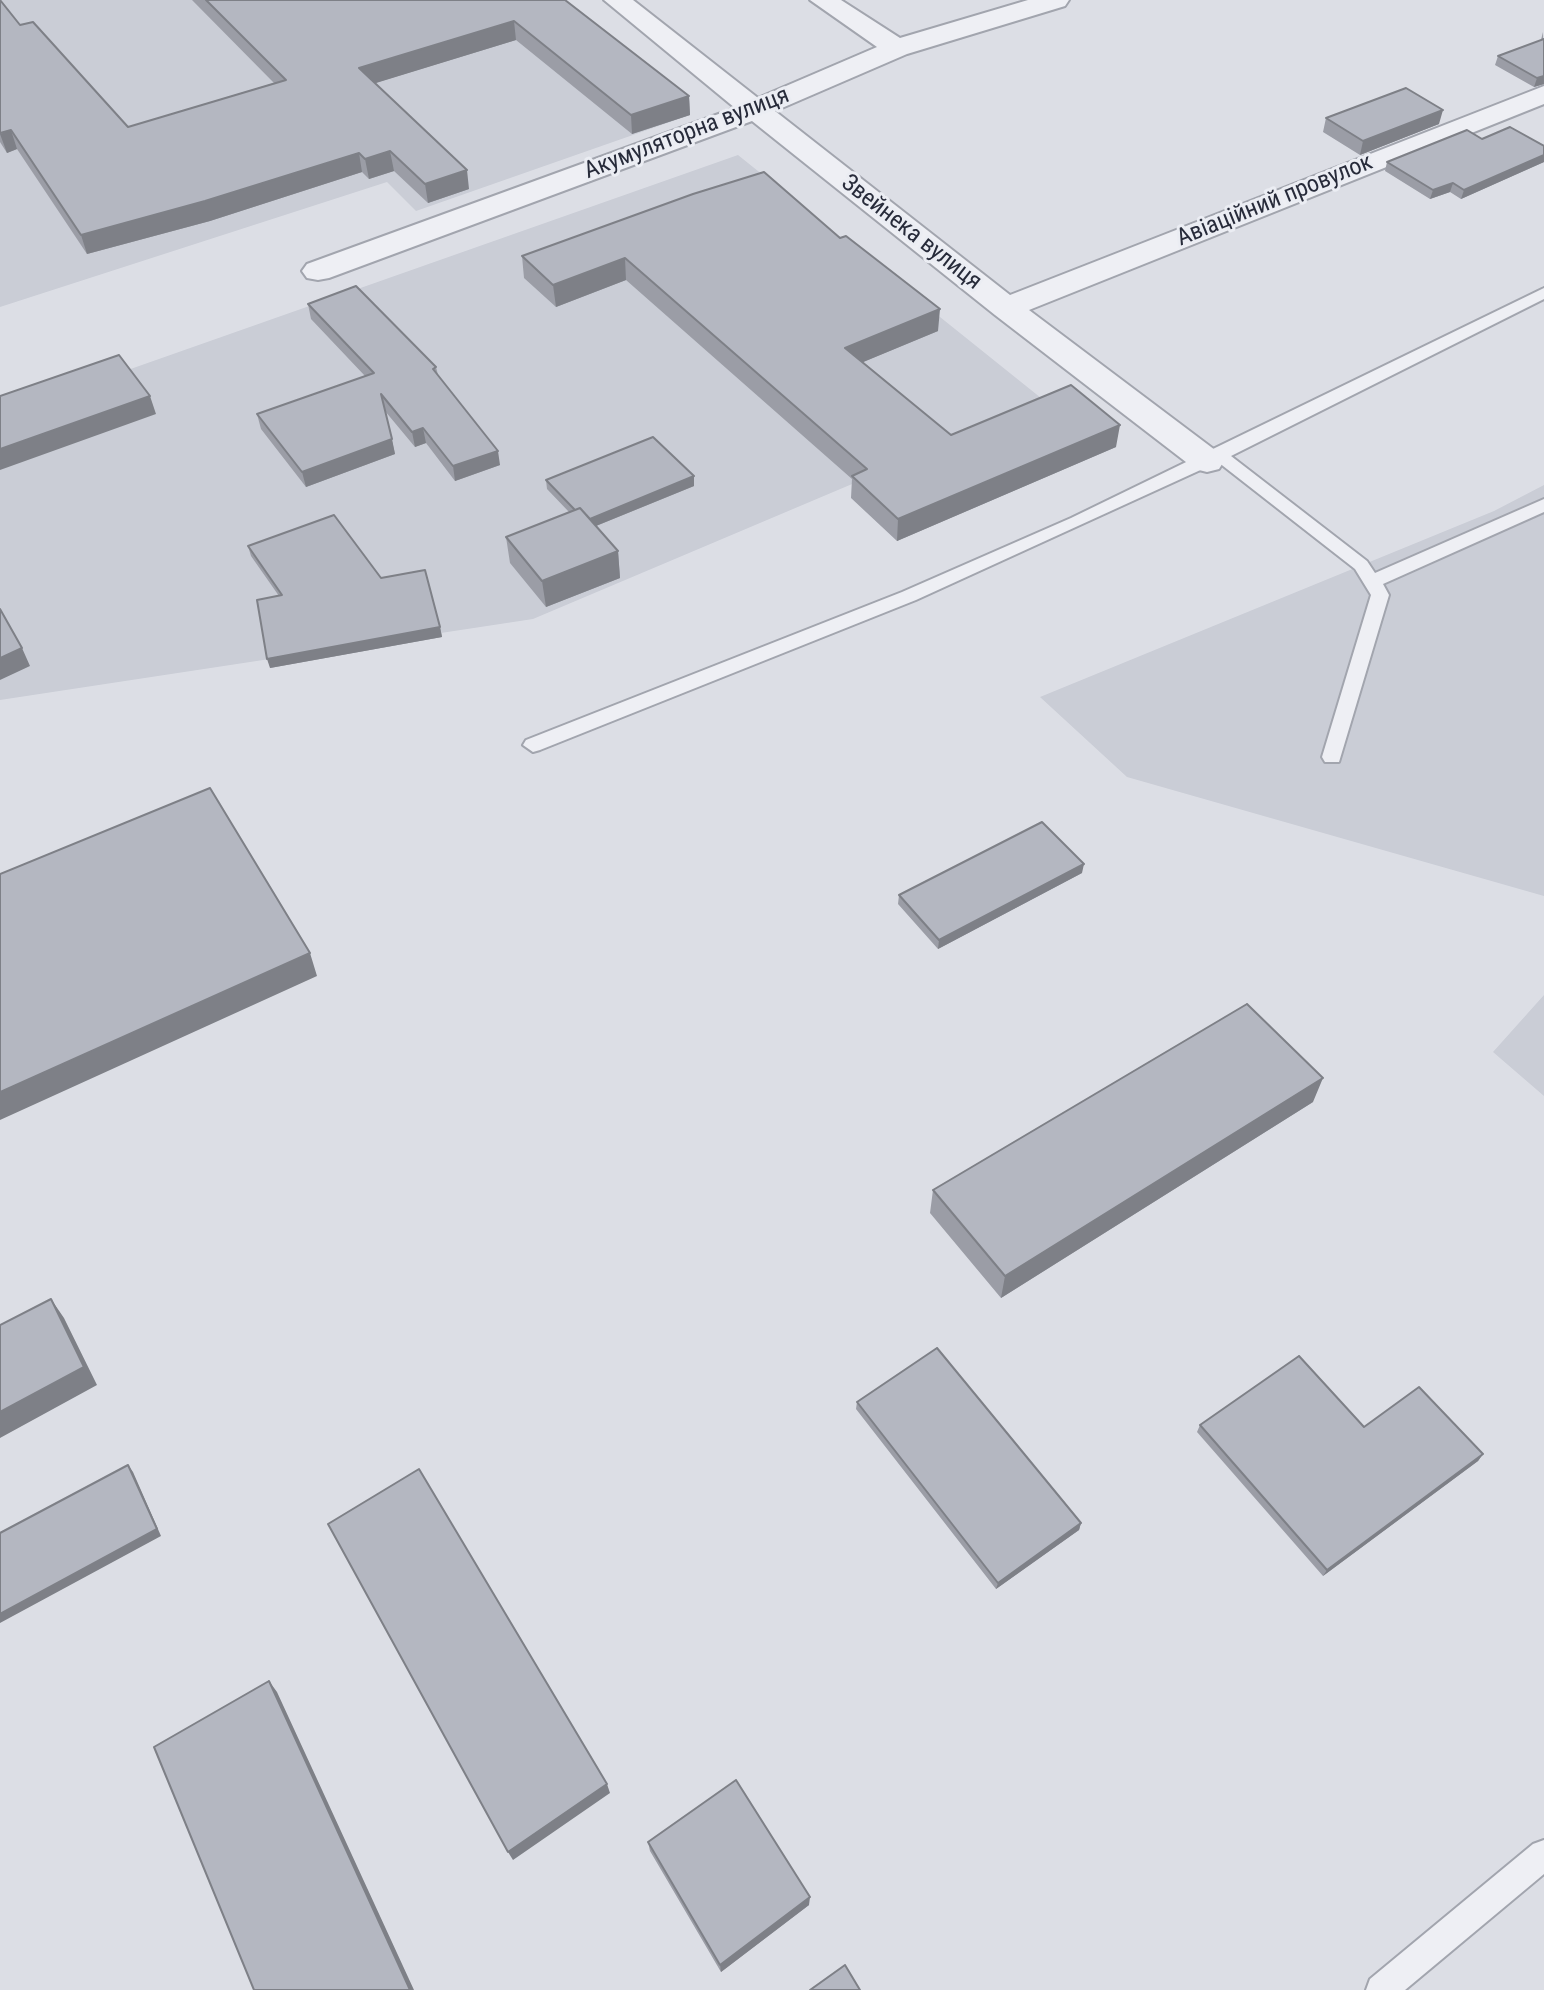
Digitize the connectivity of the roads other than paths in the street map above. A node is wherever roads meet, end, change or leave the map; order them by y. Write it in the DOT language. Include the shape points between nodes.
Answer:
graph roads {
  1 [pos="617,0"];
  2 [pos="823,0"];
  3 [pos="1056,0"];
  4 [pos="897,48"];
  5 [pos="1544,94"];
  6 [pos="755,110"];
  7 [pos="318,271"];
  8 [pos="1544,293"];
  9 [pos="1006,308"];
  10 [pos="1213,458"];
  11 [pos="1544,505"];
  12 [pos="1372,582"];
  13 [pos="533,745"];
  14 [pos="1332,757"];
  15 [pos="1544,1855"];
  16 [pos="1381,1990"];
  1 -- 6 [label="street, Звейнека вулиця"];
  2 -- 4 [label="street"];
  3 -- 4 [label="street, Акумуляторна вулиця"];
  4 -- 6 [label="street, Акумуляторна вулиця"];
  5 -- 9 [label="street, Авіаційний провулок"];
  6 -- 7 [label="street, Акумуляторна вулиця"];
  6 -- 9 [label="street, Звейнека вулиця"];
  8 -- 10 [label="lane"];
  9 -- 10 [label="street, Звейнека вулиця"];
  10 -- 12 [label="lane" via="1361,565"];
  10 -- 13 [label="lane" via="909,596"];
  11 -- 12 [label="lane"];
  12 -- 14 [label="lane" via="1380,595"];
  15 -- 16 [label="lane"];
}
